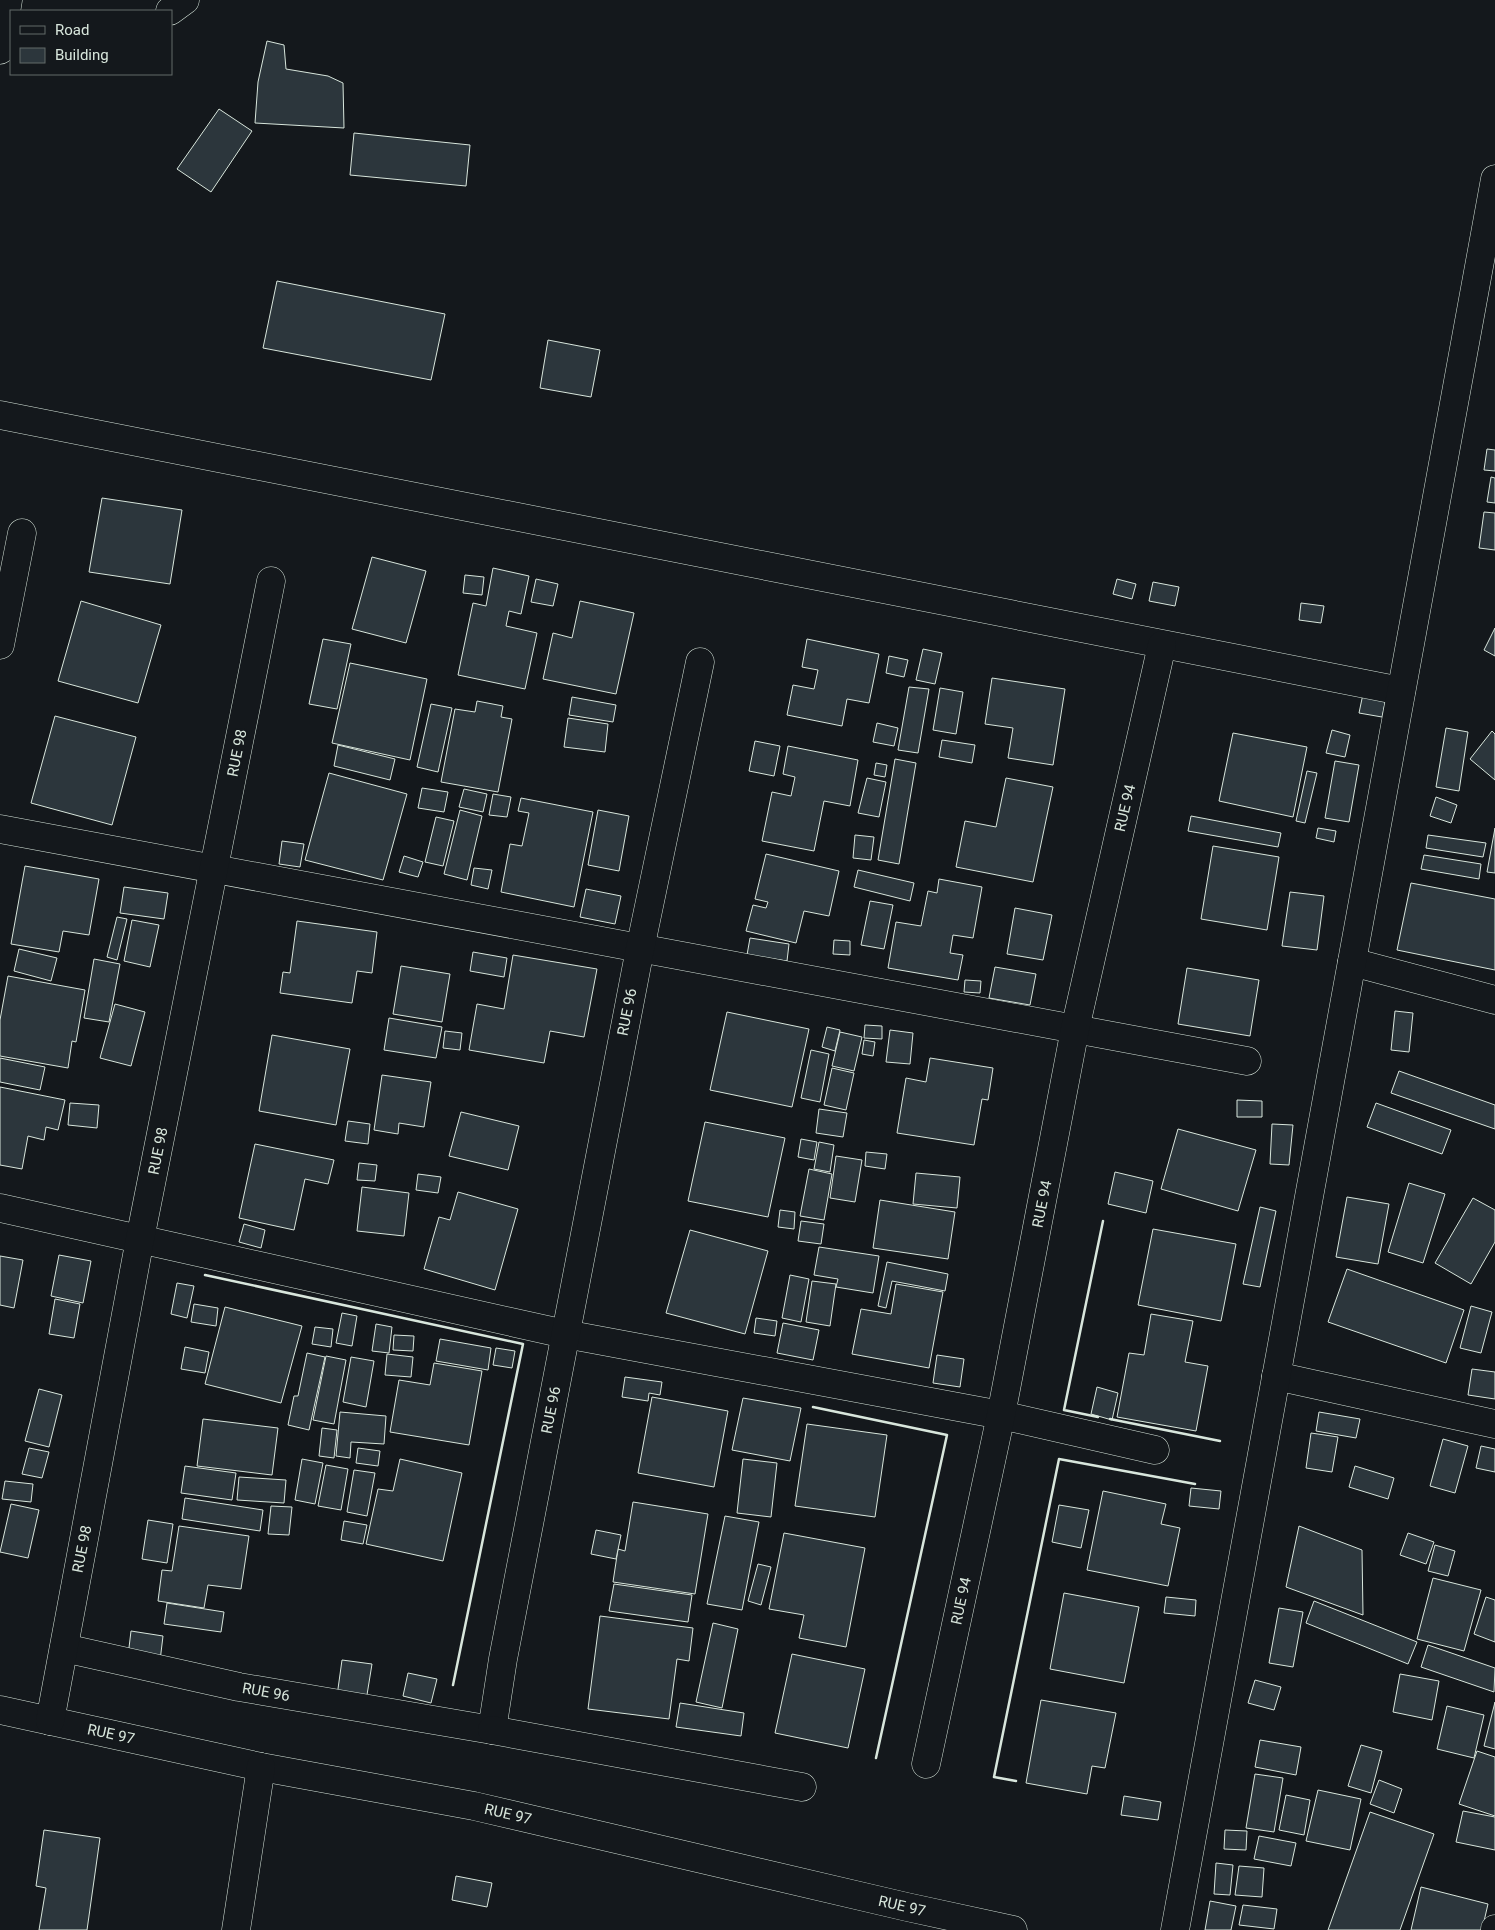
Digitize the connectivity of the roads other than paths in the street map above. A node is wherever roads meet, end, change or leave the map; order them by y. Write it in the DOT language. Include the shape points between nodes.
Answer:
graph roads {
  1 [pos="186,0"];
  2 [pos="171,10"];
  3 [pos="1495,179"];
  4 [pos="0,415"];
  5 [pos="22,533"];
  6 [pos="271,581"];
  7 [pos="0,645"];
  8 [pos="1162,645"];
  9 [pos="700,662"];
  10 [pos="1401,691"];
  11 [pos="0,828"];
  12 [pos="214,869"];
  13 [pos="640,949"];
  14 [pos="1352,962"];
  15 [pos="1495,1000"];
  16 [pos="1075,1029"];
  17 [pos="1247,1061"];
  18 [pos="0,1208"];
  19 [pos="140,1240"];
  20 [pos="566,1334"];
  21 [pos="1276,1376"];
  22 [pos="1002,1414"];
  23 [pos="1495,1424"];
  24 [pos="1155,1450"];
  25 [pos="64,1648"];
  26 [pos="0,1710"];
  27 [pos="50,1721"];
  28 [pos="492,1730"];
  29 [pos="926,1764"];
  30 [pos="262,1767"];
  31 [pos="802,1787"];
  32 [pos="236,1930"];
  33 [pos="1012,1930"];
  34 [pos="1175,1930"];
  1 -- 2 [label="street"];
  3 -- 10 [label="street"];
  4 -- 8 [label="street"];
  5 -- 7 [label="street"];
  6 -- 12 [label="street, RUE 98"];
  8 -- 10 [label="street"];
  8 -- 16 [label="street, RUE 94"];
  9 -- 13 [label="street, RUE 96"];
  10 -- 14 [label="street"];
  11 -- 12 [label="street"];
  12 -- 13 [label="street"];
  12 -- 19 [label="street, RUE 98"];
  13 -- 16 [label="street"];
  13 -- 20 [label="street, RUE 96"];
  14 -- 15 [label="street"];
  14 -- 21 [label="street"];
  16 -- 17 [label="street"];
  16 -- 22 [label="street, RUE 94"];
  18 -- 19 [label="street"];
  19 -- 20 [label="street"];
  19 -- 25 [label="street, RUE 98"];
  20 -- 22 [label="street"];
  20 -- 28 [label="street, RUE 96"];
  21 -- 23 [label="street"];
  21 -- 34 [label="street"];
  22 -- 24 [label="street"];
  22 -- 29 [label="street, RUE 94"];
  25 -- 27 [label="street, RUE 98"];
  25 -- 28 [label="street, RUE 96" via="239,1687"];
  26 -- 27 [label="street, RUE 97"];
  27 -- 30 [label="street, RUE 97"];
  28 -- 31 [label="street"];
  30 -- 32 [label="street"];
  30 -- 33 [label="street, RUE 97" via="474,1806"];
}
